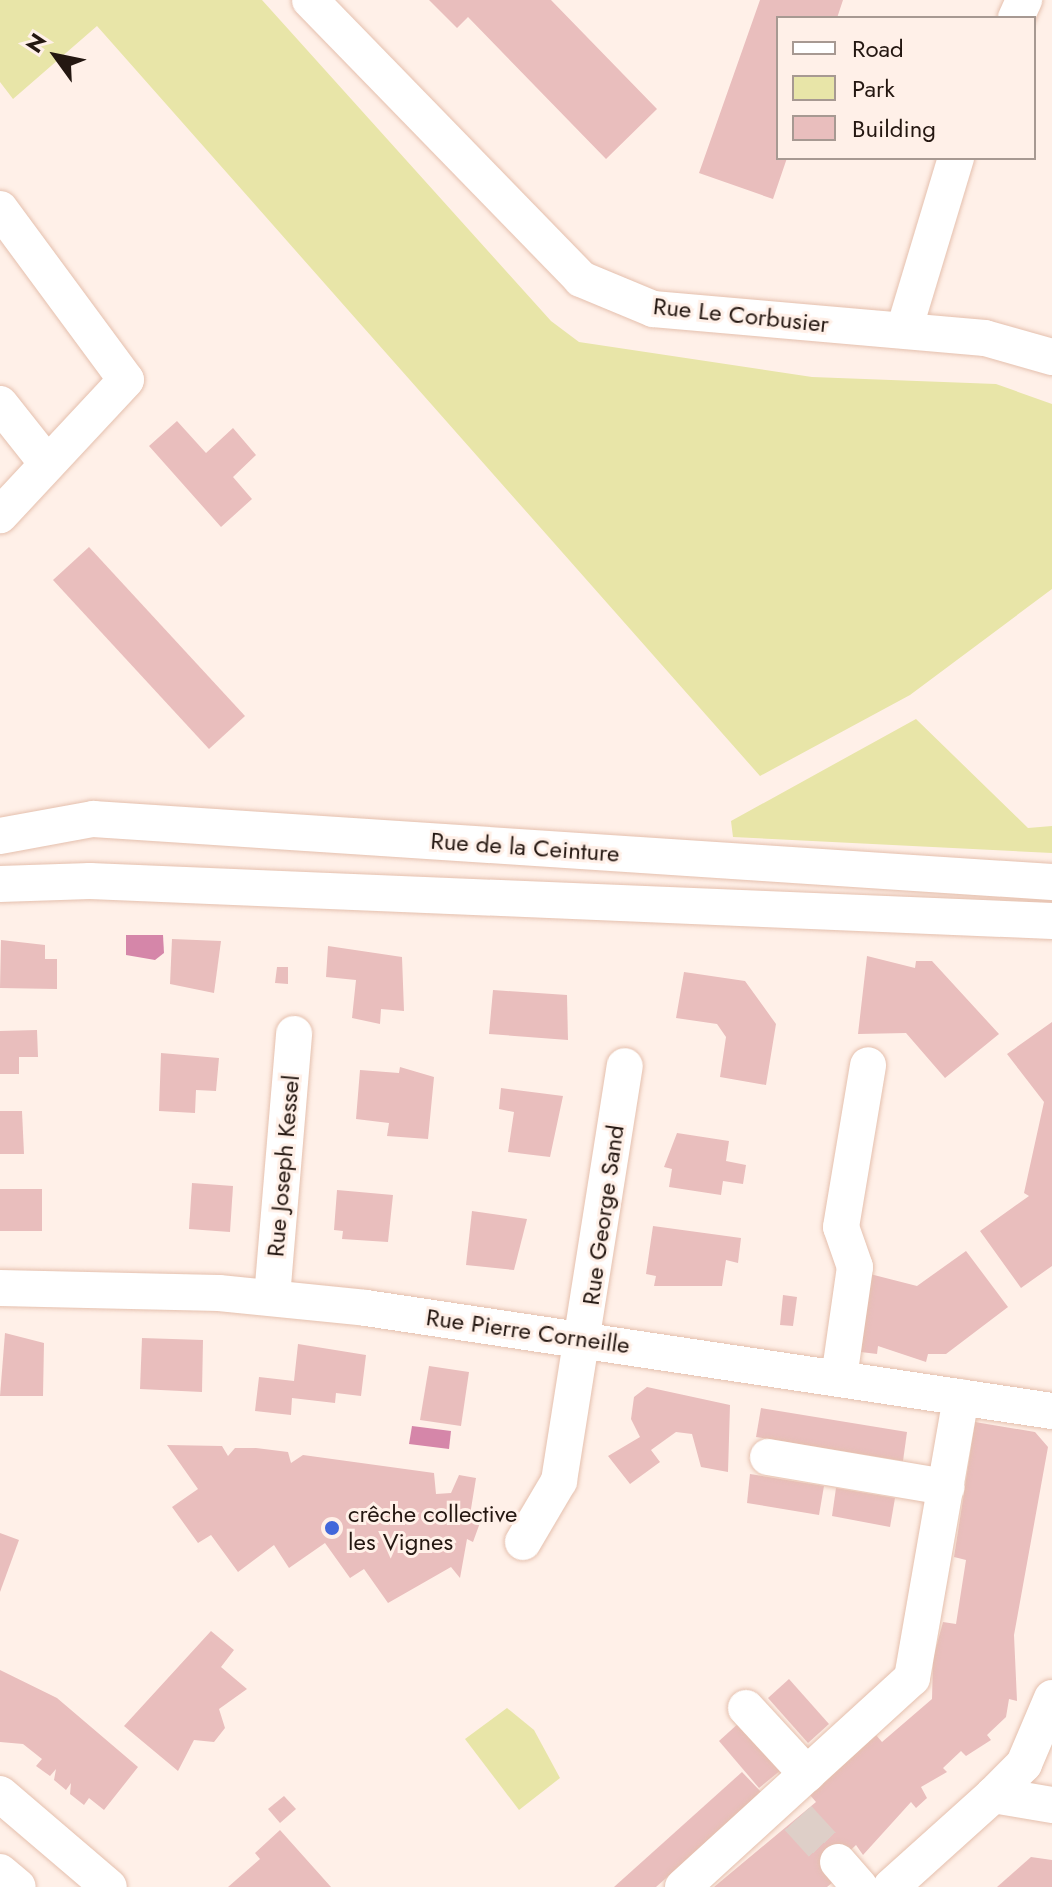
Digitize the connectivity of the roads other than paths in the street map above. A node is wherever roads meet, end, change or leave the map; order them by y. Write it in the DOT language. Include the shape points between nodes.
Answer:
graph roads {
  1 [pos="310,0"];
  2 [pos="955,160"];
  3 [pos="0,209"];
  4 [pos="904,330"];
  5 [pos="1052,357"];
  6 [pos="0,404"];
  7 [pos="46,462"];
  8 [pos="0,515"];
  9 [pos="0,836"];
  10 [pos="1052,882"];
  11 [pos="0,884"];
  12 [pos="1052,921"];
  13 [pos="294,1034"];
  14 [pos="868,1065"];
  15 [pos="625,1066"];
  16 [pos="0,1288"];
  17 [pos="272,1297"];
  18 [pos="584,1338"];
  19 [pos="839,1378"];
  20 [pos="961,1397"];
  21 [pos="1052,1411"];
  22 [pos="768,1457"];
  23 [pos="946,1487"];
  24 [pos="523,1542"];
  25 [pos="1052,1698"];
  26 [pos="746,1708"];
  27 [pos="807,1774"];
  28 [pos="0,1794"];
  29 [pos="993,1795"];
  30 [pos="1052,1805"];
  31 [pos="0,1872"];
  32 [pos="18,1887"];
  33 [pos="109,1887"];
  34 [pos="683,1887"];
  35 [pos="891,1887"];
  1 -- 4 [label="street, Rue Le Corbusier" via="581,279 653,309"];
  2 -- 4 [label="street"];
  3 -- 7 [label="street" via="126,380"];
  4 -- 5 [label="street, Rue Le Corbusier" via="985,338"];
  6 -- 7 [label="street"];
  7 -- 8 [label="street"];
  9 -- 10 [label="street, Rue de la Ceinture" via="93,819"];
  11 -- 12 [label="street, Rue de la Ceinture" via="90,881"];
  13 -- 17 [label="street, Rue Joseph Kessel"];
  14 -- 19 [label="street" via="841,1227 855,1267"];
  15 -- 18 [label="street, Rue George Sand"];
  16 -- 17 [label="street, Rue Pierre Corneille"];
  17 -- 18 [label="street, Rue Pierre Corneille"];
  18 -- 19 [label="street, Rue Pierre Corneille"];
  18 -- 24 [label="street, Rue George Sand" via="559,1481"];
  19 -- 20 [label="street, Rue Pierre Corneille"];
  20 -- 21 [label="street, Rue Pierre Corneille"];
  20 -- 23 [label="street"];
  22 -- 23 [label="street"];
  23 -- 27 [label="street" via="912,1678"];
  25 -- 29 [label="street" via="1024,1764"];
  26 -- 27 [label="street"];
  27 -- 34 [label="street" via="789,1809"];
  28 -- 33 [label="street"];
  29 -- 30 [label="street"];
  29 -- 35 [label="street"];
  31 -- 32 [label="street"];
}
